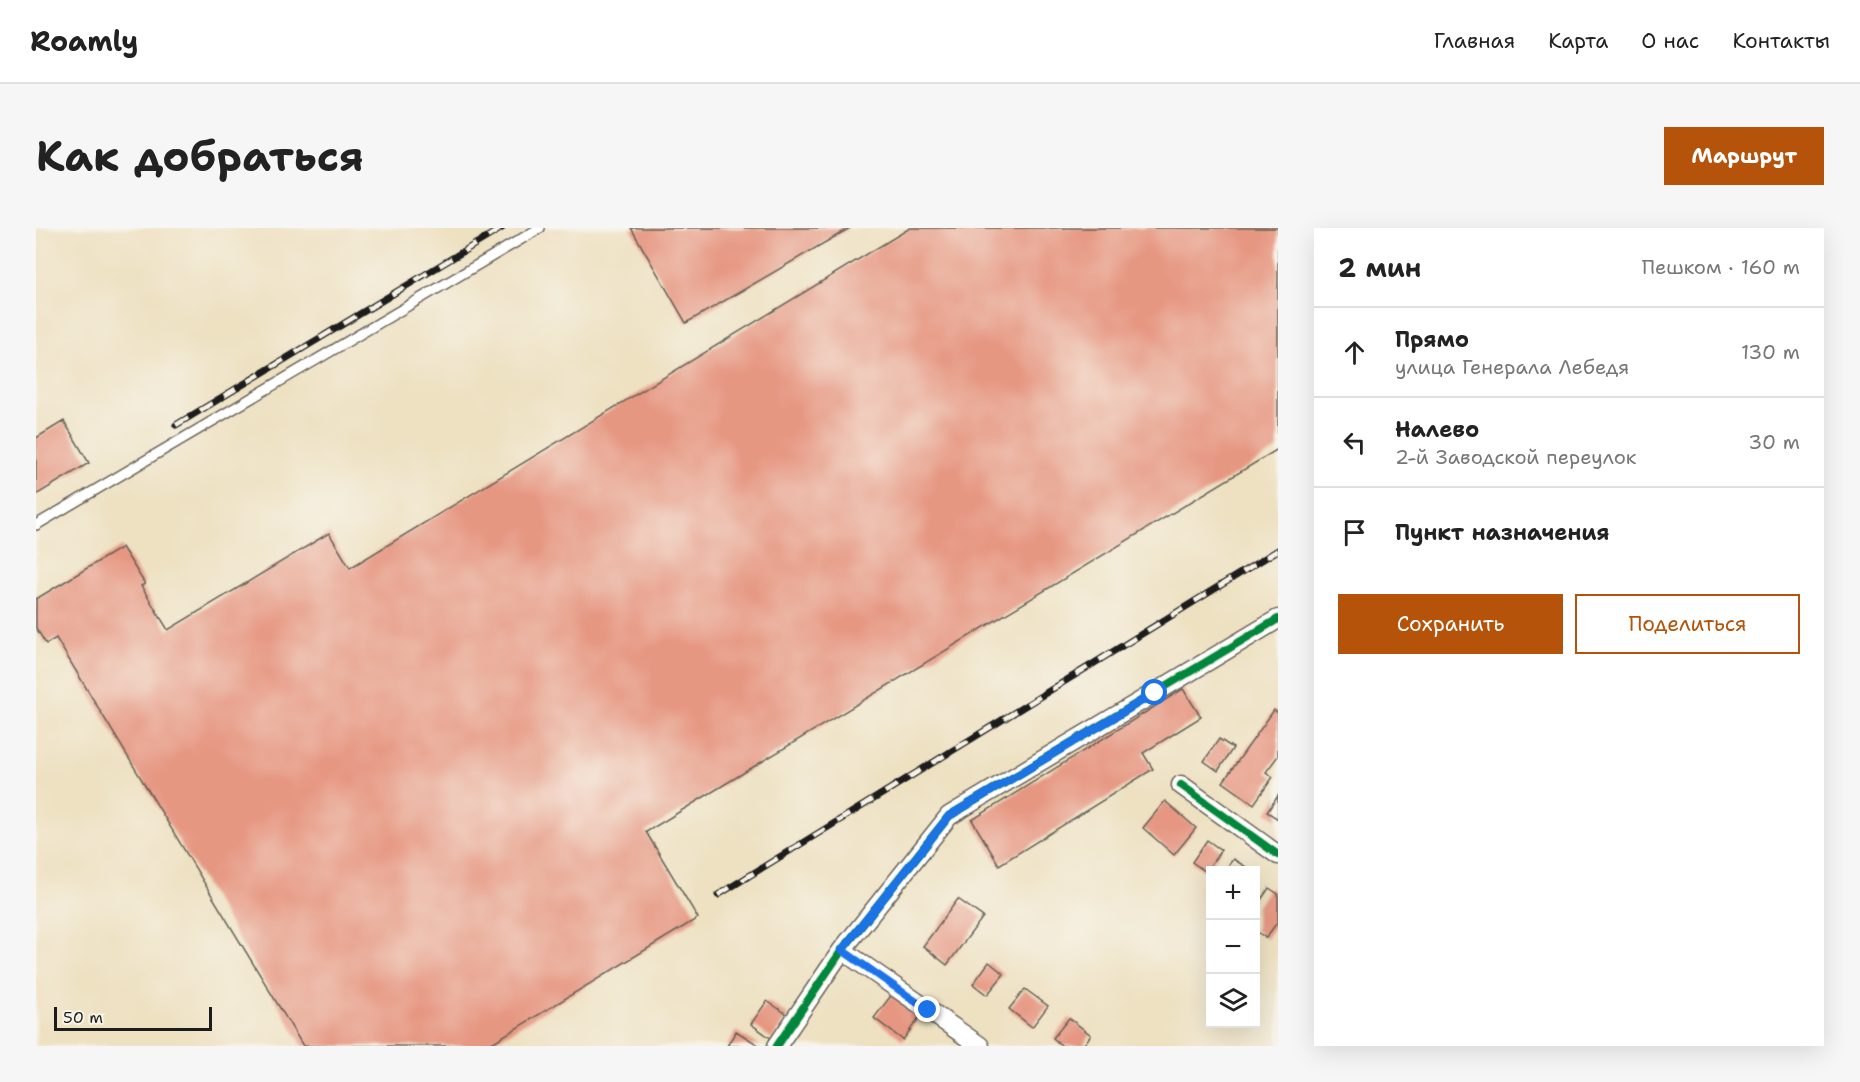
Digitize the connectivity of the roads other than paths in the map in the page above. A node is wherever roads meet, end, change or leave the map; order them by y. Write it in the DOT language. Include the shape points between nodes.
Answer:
graph roads {
  1 [pos="540,228"];
  2 [pos="36,525"];
  3 [pos="1278,619"];
  4 [pos="1181,784"];
  5 [pos="1278,855"];
  6 [pos="842,950"];
  7 [pos="777,1046"];
  8 [pos="981,1046"];
  1 -- 2 [label="lane"];
  3 -- 6 [label="street" via="949,816"];
  4 -- 5 [label="street"];
  6 -- 7 [label="street"];
  6 -- 8 [label="street"];
}
